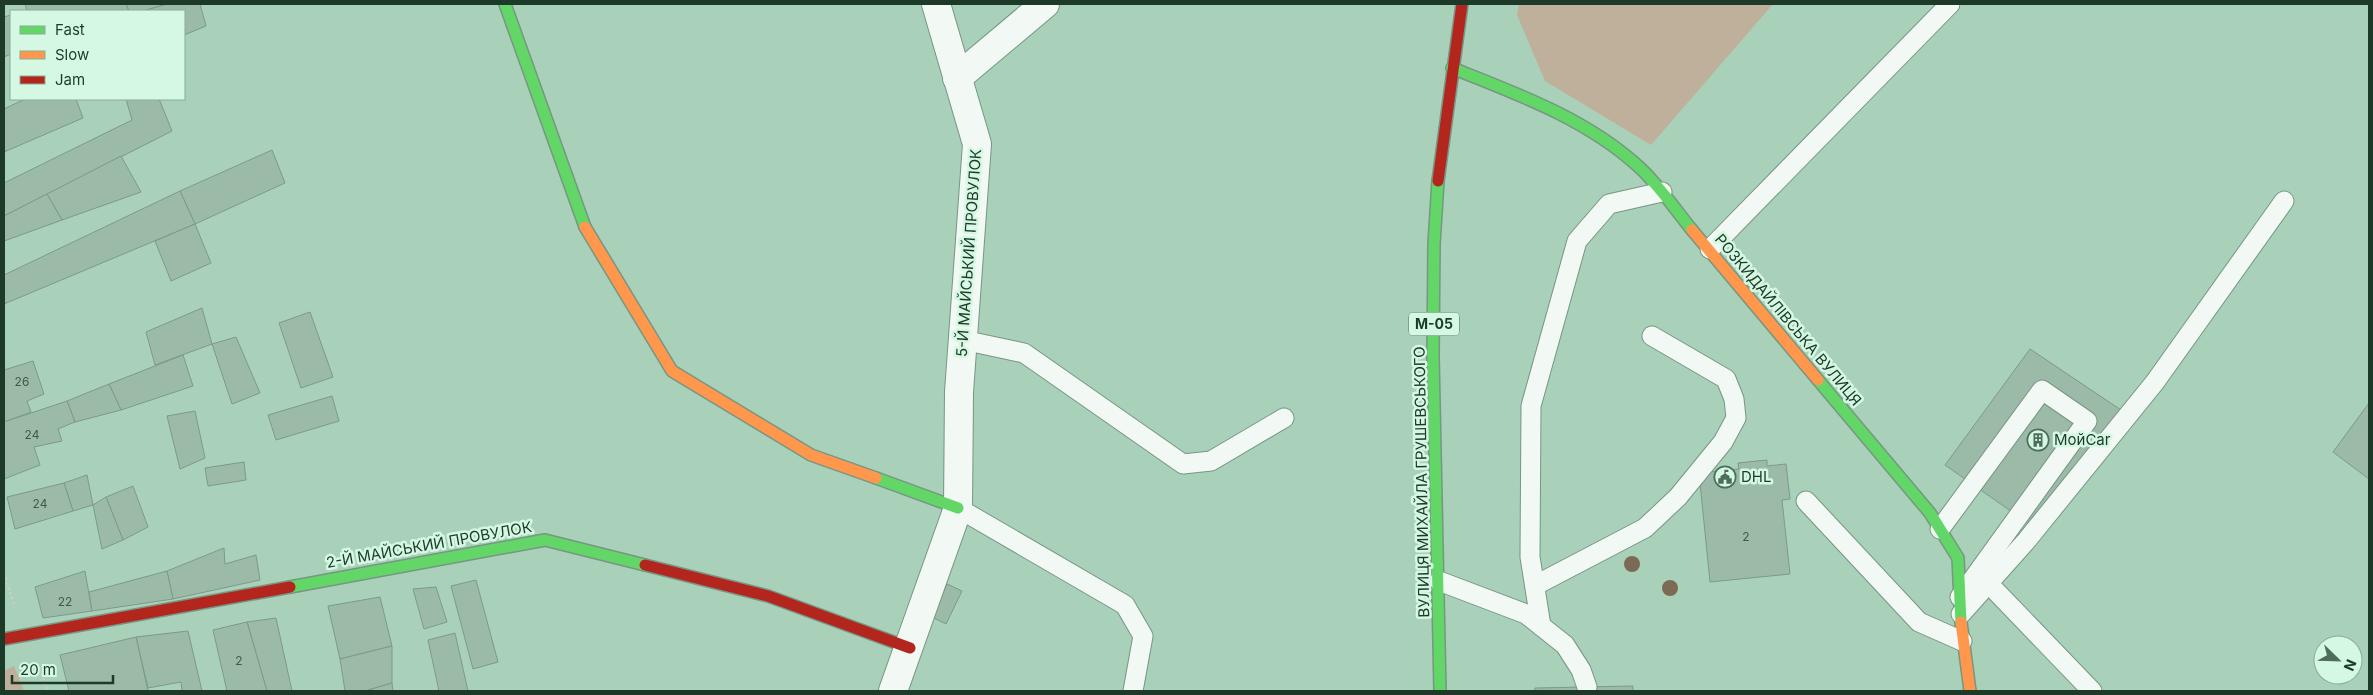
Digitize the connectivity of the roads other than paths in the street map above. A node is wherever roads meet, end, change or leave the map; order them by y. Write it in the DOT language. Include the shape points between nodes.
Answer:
graph roads {
  1 [pos="505,4"];
  2 [pos="936,4"];
  3 [pos="1045,4"];
  4 [pos="1462,4"];
  5 [pos="1950,4"];
  6 [pos="1452,68"];
  7 [pos="957,78"];
  8 [pos="1662,192"];
  9 [pos="2284,201"];
  10 [pos="1710,249"];
  11 [pos="1652,336"];
  12 [pos="963,340"];
  13 [pos="1284,418"];
  14 [pos="1806,501"];
  15 [pos="958,508"];
  16 [pos="1940,529"];
  17 [pos="1439,581"];
  18 [pos="1988,583"];
  19 [pos="1536,585"];
  20 [pos="1960,606"];
  21 [pos="1541,626"];
  22 [pos="4,639"];
  23 [pos="1962,641"];
  24 [pos="910,648"];
  25 [pos="1587,687"];
  26 [pos="893,691"];
  27 [pos="1133,691"];
  28 [pos="1440,691"];
  29 [pos="1970,691"];
  30 [pos="2092,691"];
  1 -- 15 [label="street" via="581,220 672,371 811,455"];
  2 -- 7 [label="street, 5-Й МАЙСЬКИЙ ПРОВУЛОК"];
  3 -- 7 [label="street"];
  4 -- 6 [label="street, ВУЛИЦЯ МИХАЙЛА ГРУШЕВСЬКОГО / М-05"];
  5 -- 10 [label="lane"];
  6 -- 8 [label="street, РОЗКИДАЙЛІВСЬКА ВУЛИЦЯ" via="1573,119 1619,149"];
  6 -- 17 [label="street, ВУЛИЦЯ МИХАЙЛА ГРУШЕВСЬКОГО / М-05" via="1440,157 1434,244"];
  7 -- 12 [label="street, 5-Й МАЙСЬКИЙ ПРОВУЛОК" via="976,144"];
  8 -- 10 [label="street, РОЗКИДАЙЛІВСЬКА ВУЛИЦЯ"];
  8 -- 19 [label="lane" via="1609,204 1577,241 1531,406 1530,558"];
  9 -- 18 [label="lane" via="2154,382 2027,540"];
  10 -- 16 [label="street, РОЗКИДАЙЛІВСЬКА ВУЛИЦЯ"];
  11 -- 19 [label="lane" via="1726,379 1734,399 1736,418 1723,442 1678,497 1645,528"];
  12 -- 13 [label="lane" via="1024,353 1183,464 1211,460"];
  12 -- 15 [label="street, 5-Й МАЙСЬКИЙ ПРОВУЛОК"];
  14 -- 23 [label="lane" via="1919,622"];
  15 -- 24 [label="street, 5-Й МАЙСЬКИЙ ПРОВУЛОК"];
  15 -- 27 [label="lane" via="1124,605 1143,636"];
  16 -- 20 [label="street, РОЗКИДАЙЛІВСЬКА ВУЛИЦЯ" via="1958,558"];
  16 -- 20 [label="lane" via="2042,390 2088,421"];
  17 -- 21 [label="lane" via="1526,614"];
  17 -- 28 [label="street, ВУЛИЦЯ МИХАЙЛА ГРУШЕВСЬКОГО / М-05"];
  18 -- 20 [label="lane"];
  18 -- 30 [label="lane"];
  19 -- 21 [label="lane"];
  20 -- 23 [label="street, РОЗКИДАЙЛІВСЬКА ВУЛИЦЯ"];
  21 -- 25 [label="lane" via="1565,645 1581,670"];
  22 -- 24 [label="street, 2-Й МАЙСЬКИЙ ПРОВУЛОК" via="545,540 768,596"];
  23 -- 29 [label="street, РОЗКИДАЙЛІВСЬКА ВУЛИЦЯ"];
  24 -- 26 [label="street, 5-Й МАЙСЬКИЙ ПРОВУЛОК"];
}
